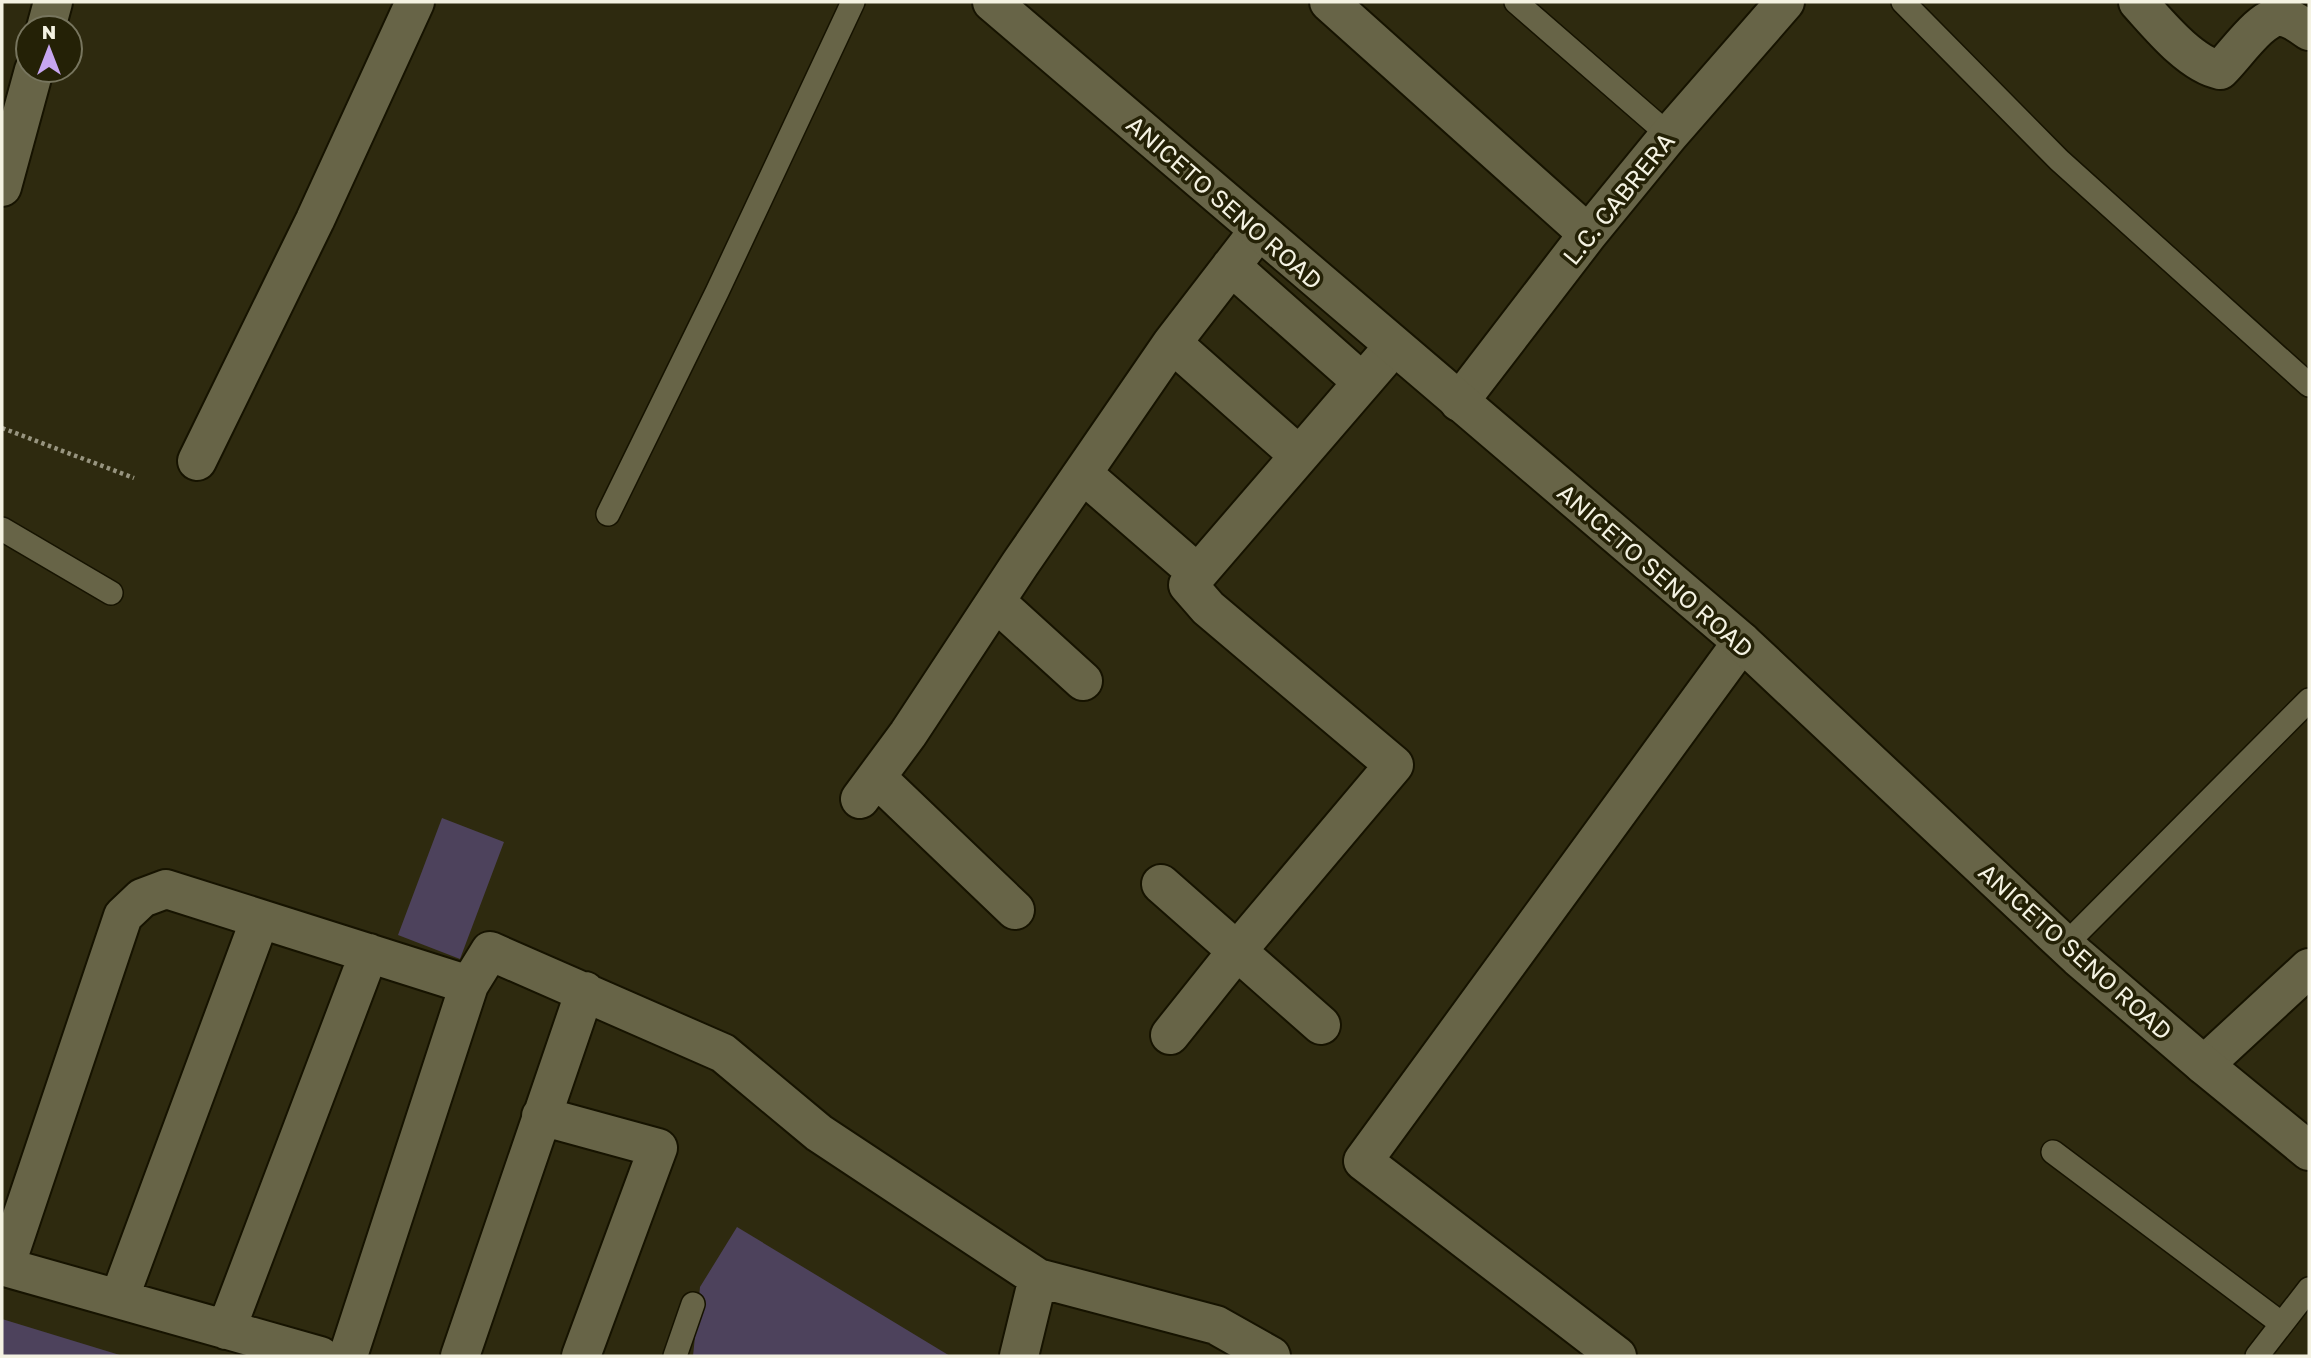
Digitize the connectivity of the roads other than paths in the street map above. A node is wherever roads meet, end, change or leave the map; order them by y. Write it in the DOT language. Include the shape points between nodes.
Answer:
graph roads {
  1 [pos="415,2"];
  2 [pos="853,2"];
  3 [pos="992,2"];
  4 [pos="1329,2"];
  5 [pos="1516,2"];
  6 [pos="1785,2"];
  7 [pos="1903,2"];
  8 [pos="2138,2"];
  9 [pos="2309,31"];
  10 [pos="30,84"];
  11 [pos="1669,135"];
  12 [pos="4,172"];
  13 [pos="1259,230"];
  14 [pos="1588,234"];
  15 [pos="1231,266"];
  16 [pos="1172,343"];
  17 [pos="1394,346"];
  18 [pos="1361,381"];
  19 [pos="2309,385"];
  20 [pos="1459,402"];
  21 [pos="1294,451"];
  22 [pos="197,461"];
  23 [pos="1083,474"];
  24 [pos="608,514"];
  25 [pos="2,529"];
  26 [pos="1189,566"];
  27 [pos="111,593"];
  28 [pos="996,602"];
  29 [pos="1742,642"];
  30 [pos="1083,681"];
  31 [pos="2309,700"];
  32 [pos="1161,884"];
  33 [pos="1015,910"];
  34 [pos="260,919"];
  35 [pos="2065,946"];
  36 [pos="1237,951"];
  37 [pos="369,953"];
  38 [pos="2309,968"];
  39 [pos="469,985"];
  40 [pos="585,991"];
  41 [pos="1321,1025"];
  42 [pos="1170,1035"];
  43 [pos="2204,1065"];
  44 [pos="541,1116"];
  45 [pos="2309,1151"];
  46 [pos="2053,1152"];
  47 [pos="1038,1278"];
  48 [pos="2309,1289"];
  49 [pos="119,1299"];
  50 [pos="693,1304"];
  51 [pos="2281,1324"];
  52 [pos="226,1330"];
  53 [pos="320,1356"];
  54 [pos="348,1356"];
  55 [pos="460,1356"];
  56 [pos="581,1356"];
  57 [pos="675,1356"];
  58 [pos="1020,1356"];
  59 [pos="1270,1356"];
  60 [pos="1617,1356"];
  61 [pos="2257,1356"];
  1 -- 22 [label="street"];
  2 -- 24 [label="lane"];
  3 -- 13 [label="street, ANICETO SENO ROAD"];
  4 -- 14 [label="street"];
  5 -- 11 [label="lane"];
  6 -- 11 [label="street, L.C. CABRERA"];
  7 -- 19 [label="lane" via="2059,160"];
  8 -- 9 [label="street" via="2208,68 2220,70 2266,20 2286,18"];
  10 -- 12 [label="street"];
  11 -- 14 [label="street, L.C. CABRERA"];
  13 -- 15 [label="street"];
  13 -- 17 [label="street, ANICETO SENO ROAD"];
  14 -- 20 [label="street, L.C. CABRERA"];
  15 -- 16 [label="street"];
  15 -- 18 [label="street"];
  16 -- 21 [label="street"];
  16 -- 23 [label="street"];
  17 -- 20 [label="street, ANICETO SENO ROAD"];
  17 -- 36 [label="street" via="1188,585 1208,608 1394,765"];
  20 -- 29 [label="street, ANICETO SENO ROAD"];
  23 -- 26 [label="street"];
  23 -- 28 [label="street"];
  25 -- 27 [label="lane"];
  28 -- 30 [label="street"];
  28 -- 33 [label="street" via="868,788"];
  29 -- 35 [label="street, ANICETO SENO ROAD"];
  29 -- 60 [label="street" via="1363,1161"];
  31 -- 35 [label="lane"];
  32 -- 36 [label="street"];
  34 -- 37 [label="street"];
  34 -- 49 [label="street"];
  34 -- 49 [label="street" via="166,889 142,898 123,916 5,1267"];
  35 -- 43 [label="street, ANICETO SENO ROAD"];
  36 -- 41 [label="street"];
  36 -- 42 [label="street"];
  37 -- 39 [label="street"];
  37 -- 52 [label="street"];
  38 -- 43 [label="street"];
  39 -- 40 [label="street" via="489,951"];
  39 -- 54 [label="street"];
  40 -- 44 [label="street"];
  40 -- 47 [label="street" via="723,1053 819,1133"];
  43 -- 45 [label="street, ANICETO SENO ROAD"];
  44 -- 55 [label="street"];
  44 -- 56 [label="street" via="659,1148"];
  46 -- 51 [label="lane"];
  47 -- 58 [label="street"];
  47 -- 59 [label="street" via="1216,1325"];
  48 -- 51 [label="lane"];
  49 -- 52 [label="street"];
  50 -- 57 [label="lane"];
  51 -- 61 [label="lane"];
  52 -- 53 [label="street"];
}
